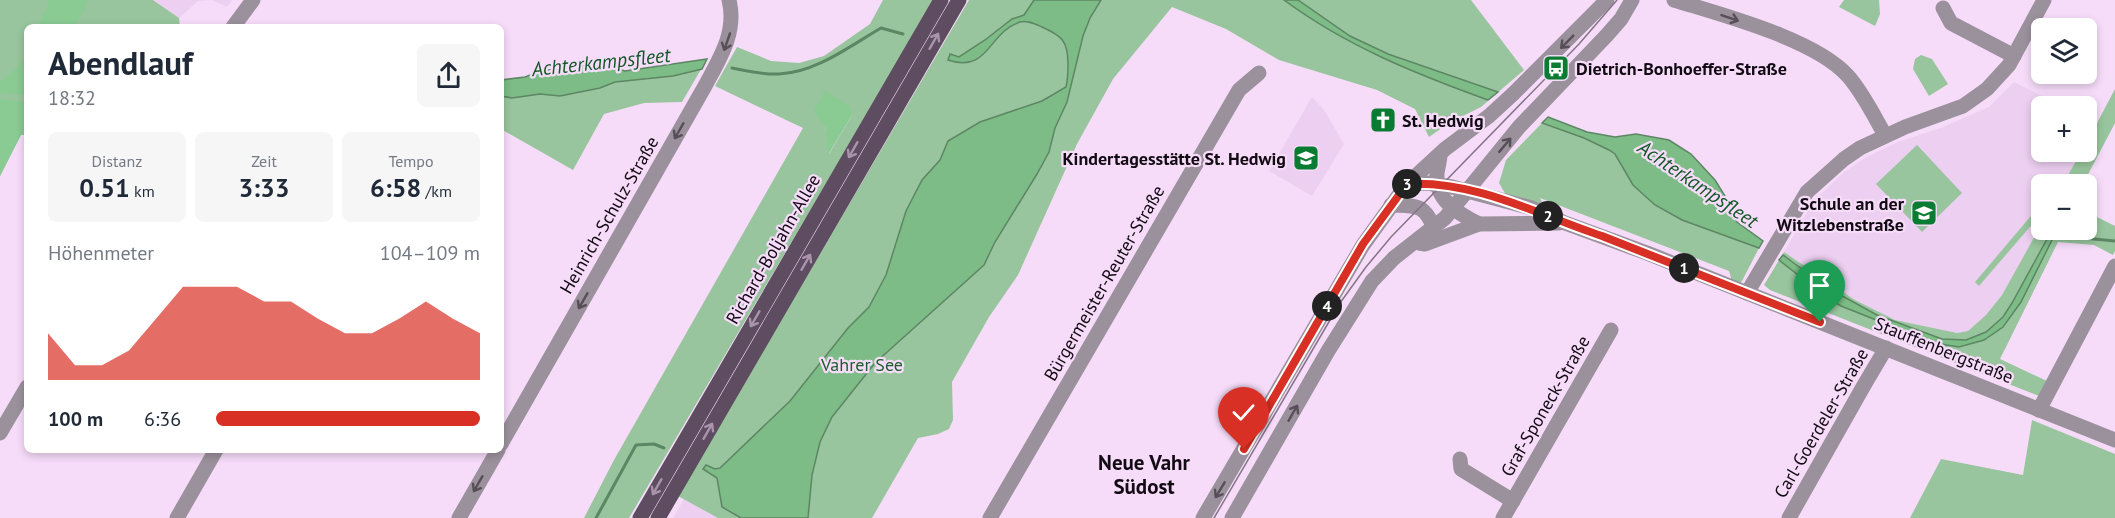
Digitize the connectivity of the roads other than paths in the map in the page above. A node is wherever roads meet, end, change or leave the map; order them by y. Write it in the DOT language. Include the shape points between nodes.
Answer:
graph roads {
  1 [pos="252,0"];
  2 [pos="729,0"];
  3 [pos="941,0"];
  4 [pos="959,0"];
  5 [pos="1607,0"];
  6 [pos="1632,0"];
  7 [pos="1674,0"];
  8 [pos="2044,0"];
  9 [pos="1943,8"];
  10 [pos="235,24"];
  11 [pos="2014,56"];
  12 [pos="1259,74"];
  13 [pos="1885,135"];
  14 [pos="1440,154"];
  15 [pos="1407,184"];
  16 [pos="1438,184"];
  17 [pos="1468,190"];
  18 [pos="1391,205"];
  19 [pos="1454,209"];
  20 [pos="1565,223"];
  21 [pos="1479,224"];
  22 [pos="1434,228"];
  23 [pos="1415,242"];
  24 [pos="2115,266"];
  25 [pos="1748,293"];
  26 [pos="1611,330"];
  27 [pos="1887,348"];
  28 [pos="24,392"];
  29 [pos="2039,410"];
  30 [pos="0,433"];
  31 [pos="504,439"];
  32 [pos="2115,440"];
  33 [pos="214,453"];
  34 [pos="496,453"];
  35 [pos="1460,459"];
  36 [pos="1513,501"];
  37 [pos="177,518"];
  38 [pos="459,518"];
  39 [pos="640,518"];
  40 [pos="658,518"];
  41 [pos="990,518"];
  42 [pos="1203,518"];
  43 [pos="1232,518"];
  44 [pos="1503,518"];
  45 [pos="1789,518"];
  1 -- 10 [label="street"];
  2 -- 31 [label="street, Heinrich-Schulz-Straße, one-way" via="732,12 728,43"];
  3 -- 39 [label="main road, Richard-Boljahn-Allee, one-way"];
  40 -- 4 [label="main road, Richard-Boljahn-Allee, one-way"];
  5 -- 14 [label="street, one-way" via="1521,87"];
  17 -- 6 [label="street, one-way" via="1519,127 1614,27"];
  7 -- 13 [label="street, one-way" via="1770,32 1815,52 1848,76"];
  8 -- 11 [label="street"];
  9 -- 11 [label="street" via="1951,23"];
  11 -- 13 [label="street" via="2003,74 1974,100"];
  12 -- 41 [label="street, Bürgermeister-Reuter-Straße" via="1239,90"];
  13 -- 25 [label="street" via="1844,159 1807,192"];
  14 -- 15 [label="street"];
  14 -- 16 [label="street"];
  15 -- 16 [label="street, Stauffenbergstraße"];
  15 -- 18 [label="street"];
  16 -- 17 [label="street, Stauffenbergstraße"];
  16 -- 19 [label="street" via="1441,195"];
  17 -- 19 [label="street"];
  17 -- 20 [label="street, Stauffenbergstraße" via="1532,208"];
  18 -- 22 [label="street" via="1420,208"];
  18 -- 42 [label="street, one-way" via="1363,244"];
  19 -- 21 [label="street"];
  19 -- 22 [label="street"];
  20 -- 21 [label="street, Stauffenbergstraße"];
  20 -- 25 [label="street, Stauffenbergstraße"];
  21 -- 23 [label="street, Stauffenbergstraße" via="1425,244"];
  22 -- 23 [label="street"];
  43 -- 23 [label="street, one-way" via="1359,300 1394,258"];
  24 -- 29 [label="street"];
  25 -- 27 [label="street, Stauffenbergstraße"];
  26 -- 36 [label="street, Graf-Sponeck-Straße"];
  27 -- 29 [label="street, Stauffenbergstraße"];
  27 -- 45 [label="street, Carl-Goerdeler-Straße"];
  28 -- 30 [label="street"];
  29 -- 32 [label="street, Stauffenbergstraße"];
  33 -- 37 [label="street"];
  34 -- 38 [label="street, one-way"];
  35 -- 36 [label="street, Graf-Sponeck-Straße" via="1461,469"];
  36 -- 44 [label="street, Graf-Sponeck-Straße"];
}
